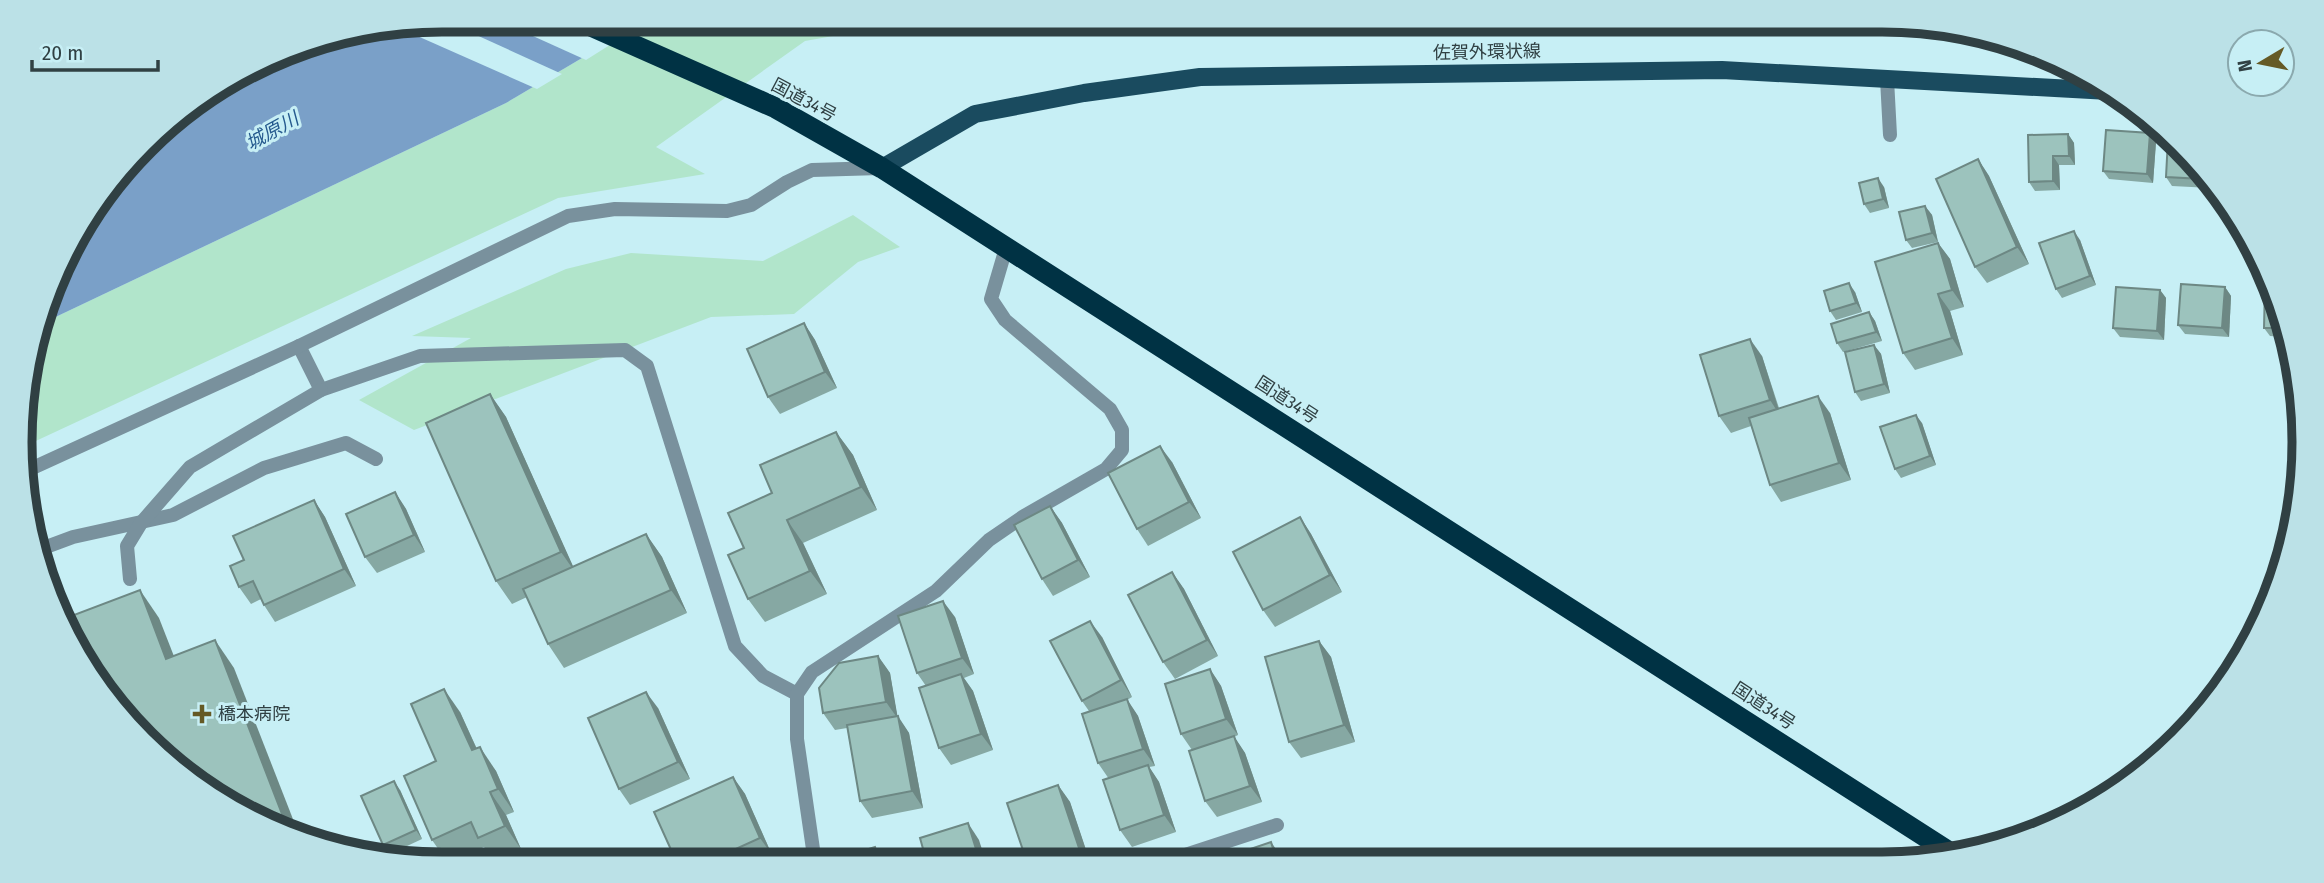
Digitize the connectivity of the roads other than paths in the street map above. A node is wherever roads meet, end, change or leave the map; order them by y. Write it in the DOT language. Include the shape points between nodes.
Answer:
graph roads {
  1 [pos="604,32"];
  2 [pos="1887,79"];
  3 [pos="2094,90"];
  4 [pos="1890,135"];
  5 [pos="882,168"];
  6 [pos="1006,248"];
  7 [pos="299,345"];
  8 [pos="321,390"];
  9 [pos="376,459"];
  10 [pos="32,468"];
  11 [pos="141,523"];
  12 [pos="45,547"];
  13 [pos="130,579"];
  14 [pos="797,694"];
  15 [pos="1277,825"];
  16 [pos="1942,847"];
  17 [pos="813,852"];
  18 [pos="1195,852"];
  1 -- 5 [label="highway, 国道34号" via="776,108"];
  2 -- 3 [label="main road, 佐賀外環状線"];
  2 -- 4 [label="street"];
  2 -- 5 [label="main road, 佐賀外環状線" via="1722,70 1200,77 975,114"];
  5 -- 6 [label="highway, 国道34号"];
  5 -- 7 [label="street" via="812,170 751,205 727,212 615,209 568,216"];
  6 -- 14 [label="street" via="991,299 1005,320 1110,409 1122,430 1122,450 1106,469 989,540 936,591 813,672"];
  6 -- 16 [label="highway, 国道34号"];
  7 -- 8 [label="street"];
  7 -- 10 [label="street"];
  8 -- 11 [label="street" via="190,467"];
  8 -- 14 [label="street" via="420,356 625,350 647,366 735,646 763,676"];
  9 -- 11 [label="street" via="346,443 264,468 173,515"];
  11 -- 12 [label="street"];
  11 -- 13 [label="street" via="127,546"];
  14 -- 17 [label="street" via="797,739"];
  15 -- 18 [label="street"];
}
